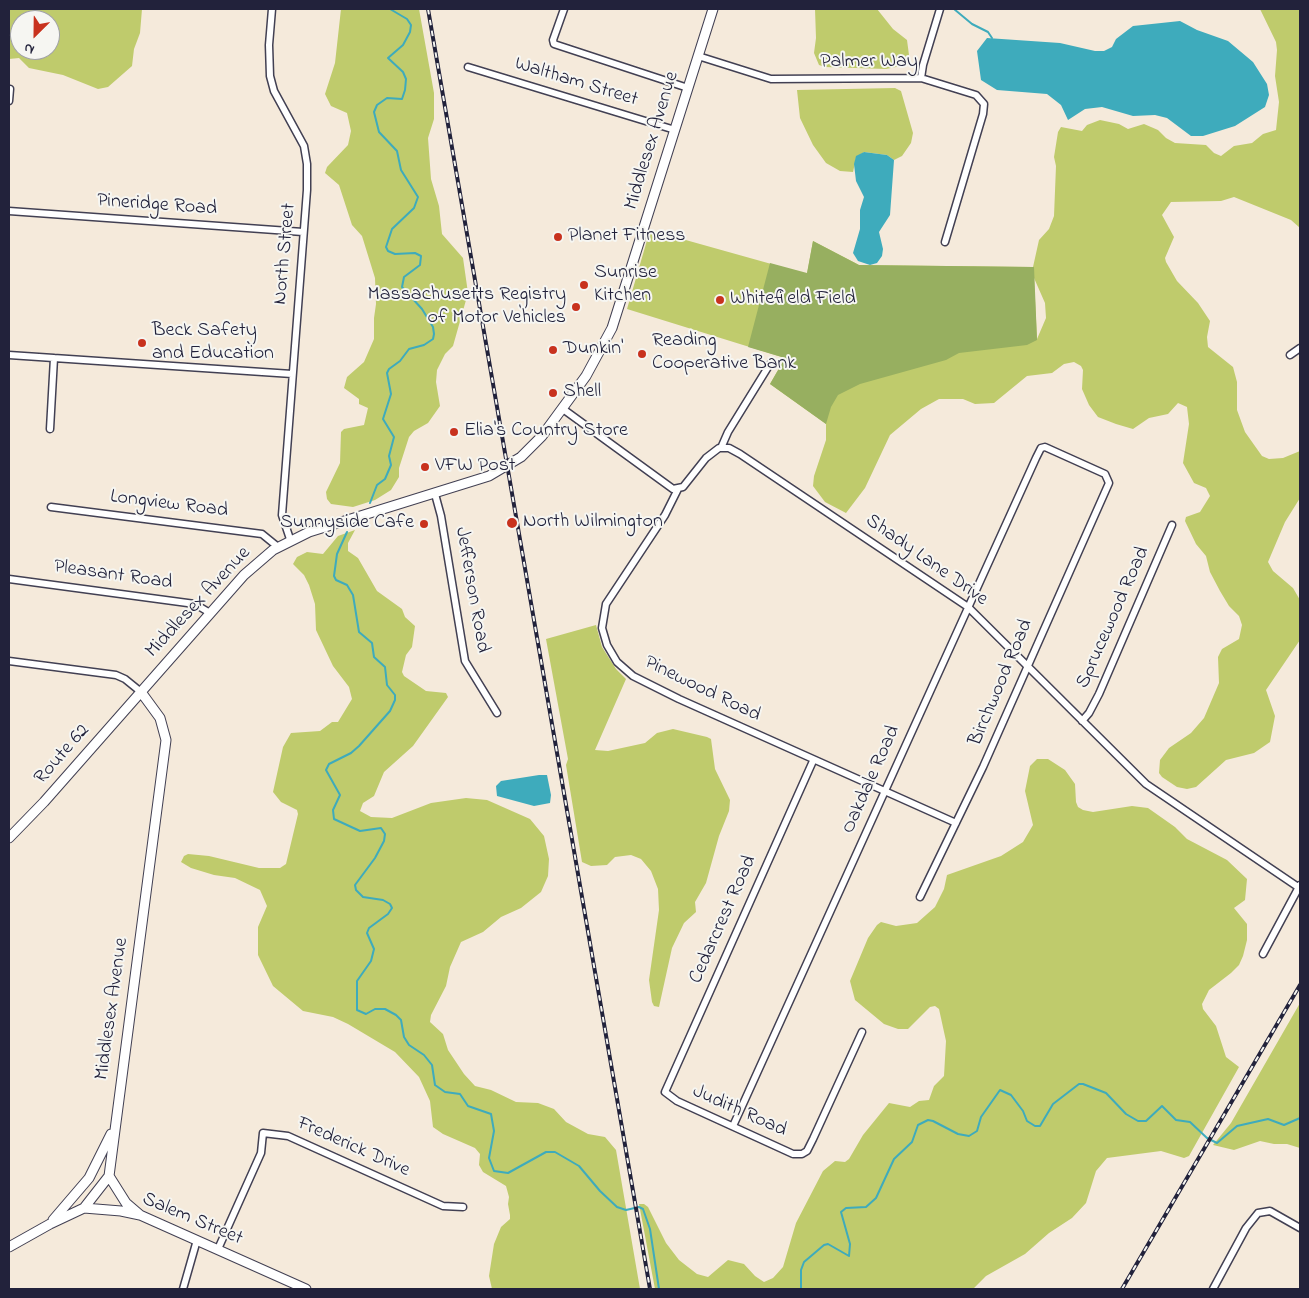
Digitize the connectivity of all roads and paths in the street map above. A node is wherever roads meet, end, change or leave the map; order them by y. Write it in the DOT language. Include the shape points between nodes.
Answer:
graph roads {
  1 [pos="272,9"];
  2 [pos="564,9"];
  3 [pos="713,9"];
  4 [pos="940,9"];
  5 [pos="698,56"];
  6 [pos="468,67"];
  7 [pos="921,78"];
  8 [pos="688,88"];
  9 [pos="10,89"];
  10 [pos="9,101"];
  11 [pos="675,130"];
  12 [pos="9,211"];
  13 [pos="303,232"];
  14 [pos="944,242"];
  15 [pos="1300,348"];
  16 [pos="9,355"];
  17 [pos="1290,355"];
  18 [pos="54,358"];
  19 [pos="770,364"];
  20 [pos="292,374"];
  21 [pos="563,408"];
  22 [pos="50,429"];
  23 [pos="721,448"];
  24 [pos="1041,448"];
  25 [pos="678,489"];
  26 [pos="435,494"];
  27 [pos="51,507"];
  28 [pos="1172,525"];
  29 [pos="290,539"];
  30 [pos="278,547"];
  31 [pos="9,579"];
  32 [pos="968,607"];
  33 [pos="210,613"];
  34 [pos="9,661"];
  35 [pos="1027,666"];
  36 [pos="140,692"];
  37 [pos="497,713"];
  38 [pos="1082,721"];
  39 [pos="813,761"];
  40 [pos="883,792"];
  41 [pos="956,823"];
  42 [pos="9,838"];
  43 [pos="1299,886"];
  44 [pos="920,897"];
  45 [pos="1263,954"];
  46 [pos="862,1032"];
  47 [pos="665,1093"];
  48 [pos="115,1125"];
  49 [pos="733,1126"];
  50 [pos="109,1176"];
  51 [pos="89,1178"];
  52 [pos="83,1187"];
  53 [pos="463,1207"];
  54 [pos="84,1208"];
  55 [pos="140,1215"];
  56 [pos="50,1224"];
  57 [pos="1300,1228"];
  58 [pos="197,1240"];
  59 [pos="9,1247"];
  60 [pos="218,1249"];
  61 [pos="183,1289"];
  62 [pos="306,1289"];
  63 [pos="1213,1289"];
  1 -- 13 [label="street, North Street" via="268,52 270,76 274,91 304,146 307,164"];
  2 -- 8 [label="street" via="553,43"];
  3 -- 5 [label="main road, Middlesex Avenue"];
  4 -- 7 [label="street"];
  5 -- 7 [label="street, Palmer Way" via="771,79"];
  5 -- 8 [label="main road, Middlesex Avenue"];
  6 -- 11 [label="street, Waltham Street"];
  7 -- 14 [label="street, Palmer Way" via="973,93 984,107"];
  8 -- 11 [label="main road, Middlesex Avenue"];
  9 -- 10 [label="street"];
  11 -- 21 [label="main road, Middlesex Avenue" via="612,328 595,361"];
  12 -- 13 [label="street, Pineridge Road"];
  13 -- 20 [label="street, North Street"];
  15 -- 17 [label="street"];
  16 -- 18 [label="street"];
  18 -- 20 [label="street"];
  18 -- 22 [label="street"];
  19 -- 23 [label="street"];
  20 -- 29 [label="street, North Street" via="282,515"];
  21 -- 25 [label="street" via="668,486"];
  21 -- 26 [label="main road, Middlesex Avenue" via="521,457 489,476"];
  23 -- 25 [label="street" via="712,453"];
  23 -- 32 [label="street, Shady Lane Drive" via="740,454"];
  24 -- 32 [label="street, Oakdale Road"];
  24 -- 35 [label="street, Birchwood Road" via="1100,472 1109,481"];
  25 -- 39 [label="street, Pinewood Road" via="665,515 606,604 602,622 607,644 622,667 642,681"];
  26 -- 29 [label="main road, Middlesex Avenue"];
  26 -- 37 [label="street, Jefferson Road" via="466,661"];
  27 -- 30 [label="street, Longview Road" via="262,534"];
  28 -- 38 [label="street, Sprucewood Road" via="1099,694"];
  29 -- 30 [label="main road, Middlesex Avenue"];
  30 -- 33 [label="main road, Middlesex Avenue" via="244,575"];
  31 -- 33 [label="street, Pleasant Road" via="195,604"];
  32 -- 35 [label="street, Shady Lane Drive"];
  32 -- 40 [label="street, Oakdale Road"];
  33 -- 36 [label="main road, Middlesex Avenue"];
  34 -- 36 [label="street" via="116,675"];
  35 -- 38 [label="street, Shady Lane Drive"];
  35 -- 41 [label="street, Birchwood Road"];
  36 -- 42 [label="main road, Route 62"];
  36 -- 48 [label="main road, Middlesex Avenue" via="160,718 166,740"];
  38 -- 43 [label="street, Shady Lane Drive" via="1146,784"];
  39 -- 40 [label="street, Pinewood Road"];
  39 -- 47 [label="street, Cedarcrest Road"];
  40 -- 41 [label="street, Pinewood Road"];
  40 -- 49 [label="street, Oakdale Road"];
  41 -- 44 [label="street, Birchwood Road"];
  43 -- 45 [label="street"];
  46 -- 49 [label="street, Judith Road" via="807,1151 793,1154"];
  47 -- 49 [label="street, Judith Road"];
  48 -- 50 [label="main road, Middlesex Avenue"];
  48 -- 51 [label="main road, Middlesex Avenue"];
  50 -- 51 [label="main road"];
  50 -- 54 [label="main road"];
  50 -- 55 [label="main road" via="126,1203"];
  51 -- 52 [label="main road, Middlesex Avenue"];
  52 -- 54 [label="main road"];
  52 -- 56 [label="main road, Middlesex Avenue"];
  53 -- 60 [label="street, Frederick Drive" via="443,1206 288,1136 263,1133 261,1153"];
  54 -- 55 [label="main road, Salem Street"];
  54 -- 56 [label="main road, Salem Street"];
  55 -- 58 [label="main road, Salem Street"];
  56 -- 59 [label="main road, Salem Street"];
  57 -- 63 [label="street" via="1270,1211 1258,1213 1246,1228"];
  58 -- 60 [label="main road, Salem Street"];
  58 -- 61 [label="street"];
  60 -- 62 [label="main road, Salem Street"];
}
